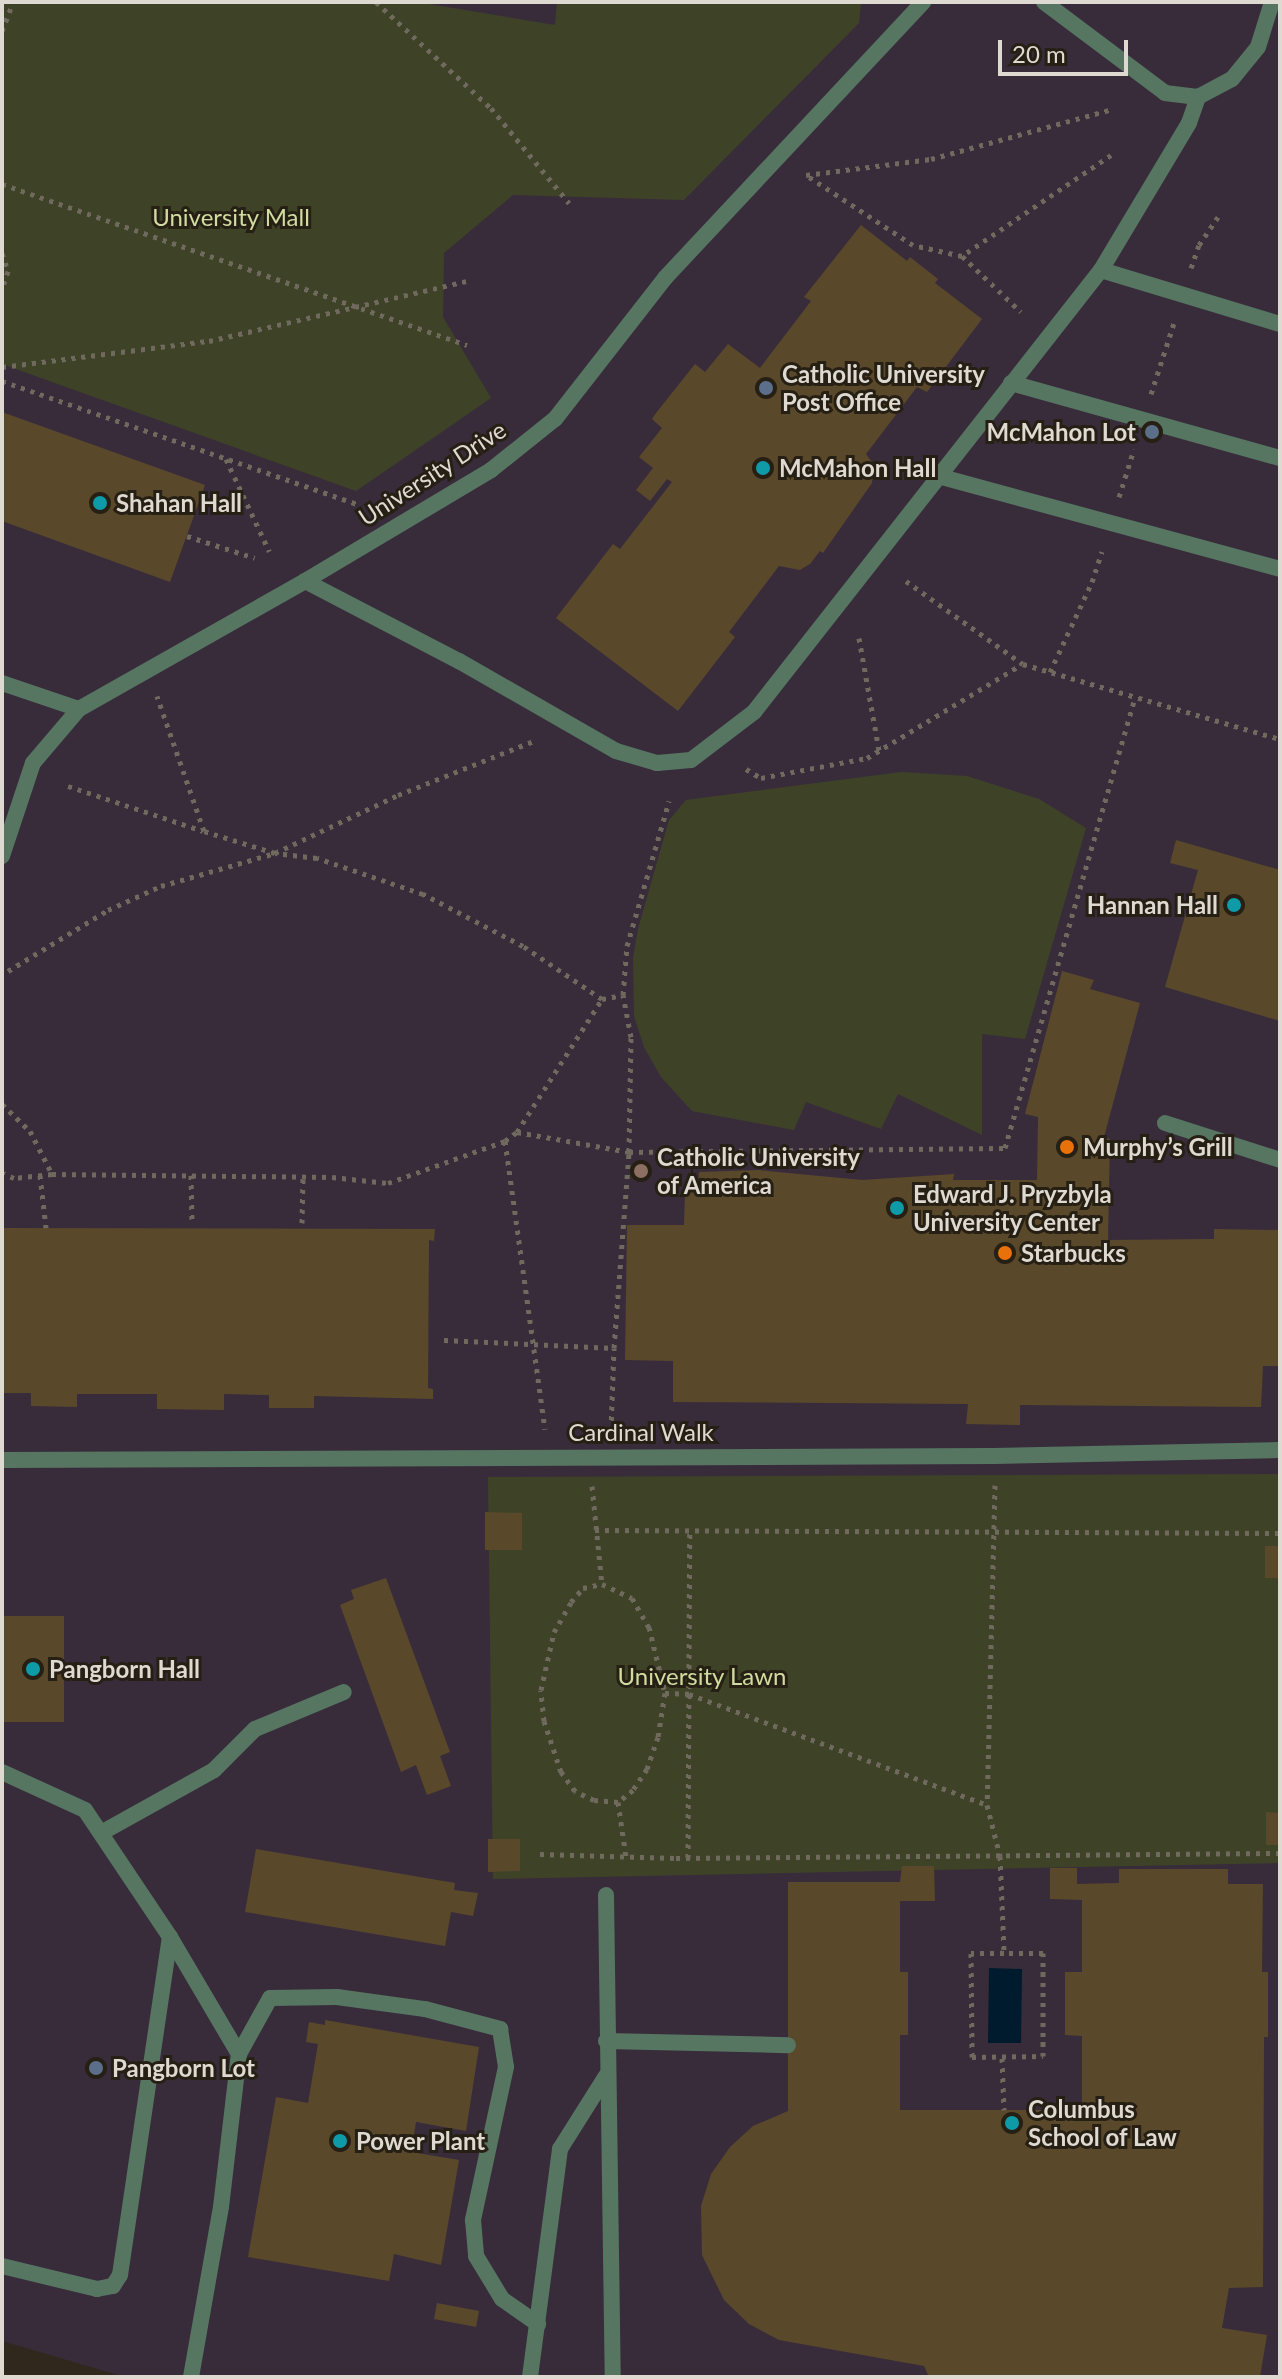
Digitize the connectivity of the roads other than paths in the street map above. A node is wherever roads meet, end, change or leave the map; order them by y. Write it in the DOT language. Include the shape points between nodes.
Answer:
graph roads {
  1 [pos="923,2"];
  2 [pos="1044,2"];
  3 [pos="1272,2"];
  4 [pos="1198,97"];
  5 [pos="1101,270"];
  6 [pos="1280,324"];
  7 [pos="1011,383"];
  8 [pos="1280,458"];
  9 [pos="938,476"];
  10 [pos="1280,569"];
  11 [pos="305,581"];
  12 [pos="2,683"];
  13 [pos="79,709"];
  14 [pos="2,856"];
  15 [pos="1165,1123"];
  16 [pos="1280,1160"];
  17 [pos="1280,1450"];
  18 [pos="2,1460"];
  19 [pos="344,1692"];
  20 [pos="2,1772"];
  21 [pos="101,1833"];
  22 [pos="606,1895"];
  23 [pos="170,1937"];
  24 [pos="606,2041"];
  25 [pos="788,2045"];
  26 [pos="239,2054"];
  27 [pos="607,2075"];
  28 [pos="2,2266"];
  29 [pos="538,2324"];
  30 [pos="191,2377"];
  31 [pos="530,2377"];
  32 [pos="613,2377"];
  1 -- 11 [label="street, University Drive" via="665,278 555,419 491,470"];
  2 -- 4 [label="street" via="1165,93"];
  3 -- 4 [label="street" via="1258,47 1232,79"];
  4 -- 5 [label="street" via="1189,123"];
  5 -- 6 [label="street"];
  5 -- 7 [label="street"];
  7 -- 8 [label="street"];
  7 -- 9 [label="street"];
  9 -- 10 [label="street"];
  9 -- 11 [label="street" via="754,712 691,760 657,763 616,751"];
  11 -- 13 [label="street, University Drive"];
  12 -- 13 [label="street"];
  13 -- 14 [label="street, University Drive" via="33,763"];
  15 -- 16 [label="street"];
  17 -- 18 [label="street, Cardinal Walk"];
  19 -- 21 [label="street" via="255,1729 214,1770"];
  20 -- 21 [label="street" via="85,1810"];
  21 -- 23 [label="street"];
  22 -- 24 [label="street"];
  23 -- 26 [label="street"];
  23 -- 28 [label="street" via="120,2275 113,2286 97,2289"];
  24 -- 25 [label="street"];
  24 -- 27 [label="street"];
  26 -- 29 [label="street" via="270,1998 337,1997 425,2009 500,2029 506,2067 473,2220 476,2256 502,2299"];
  26 -- 30 [label="street" via="221,2207"];
  27 -- 29 [label="street" via="560,2149"];
  27 -- 32 [label="street"];
  29 -- 31 [label="street"];
}
